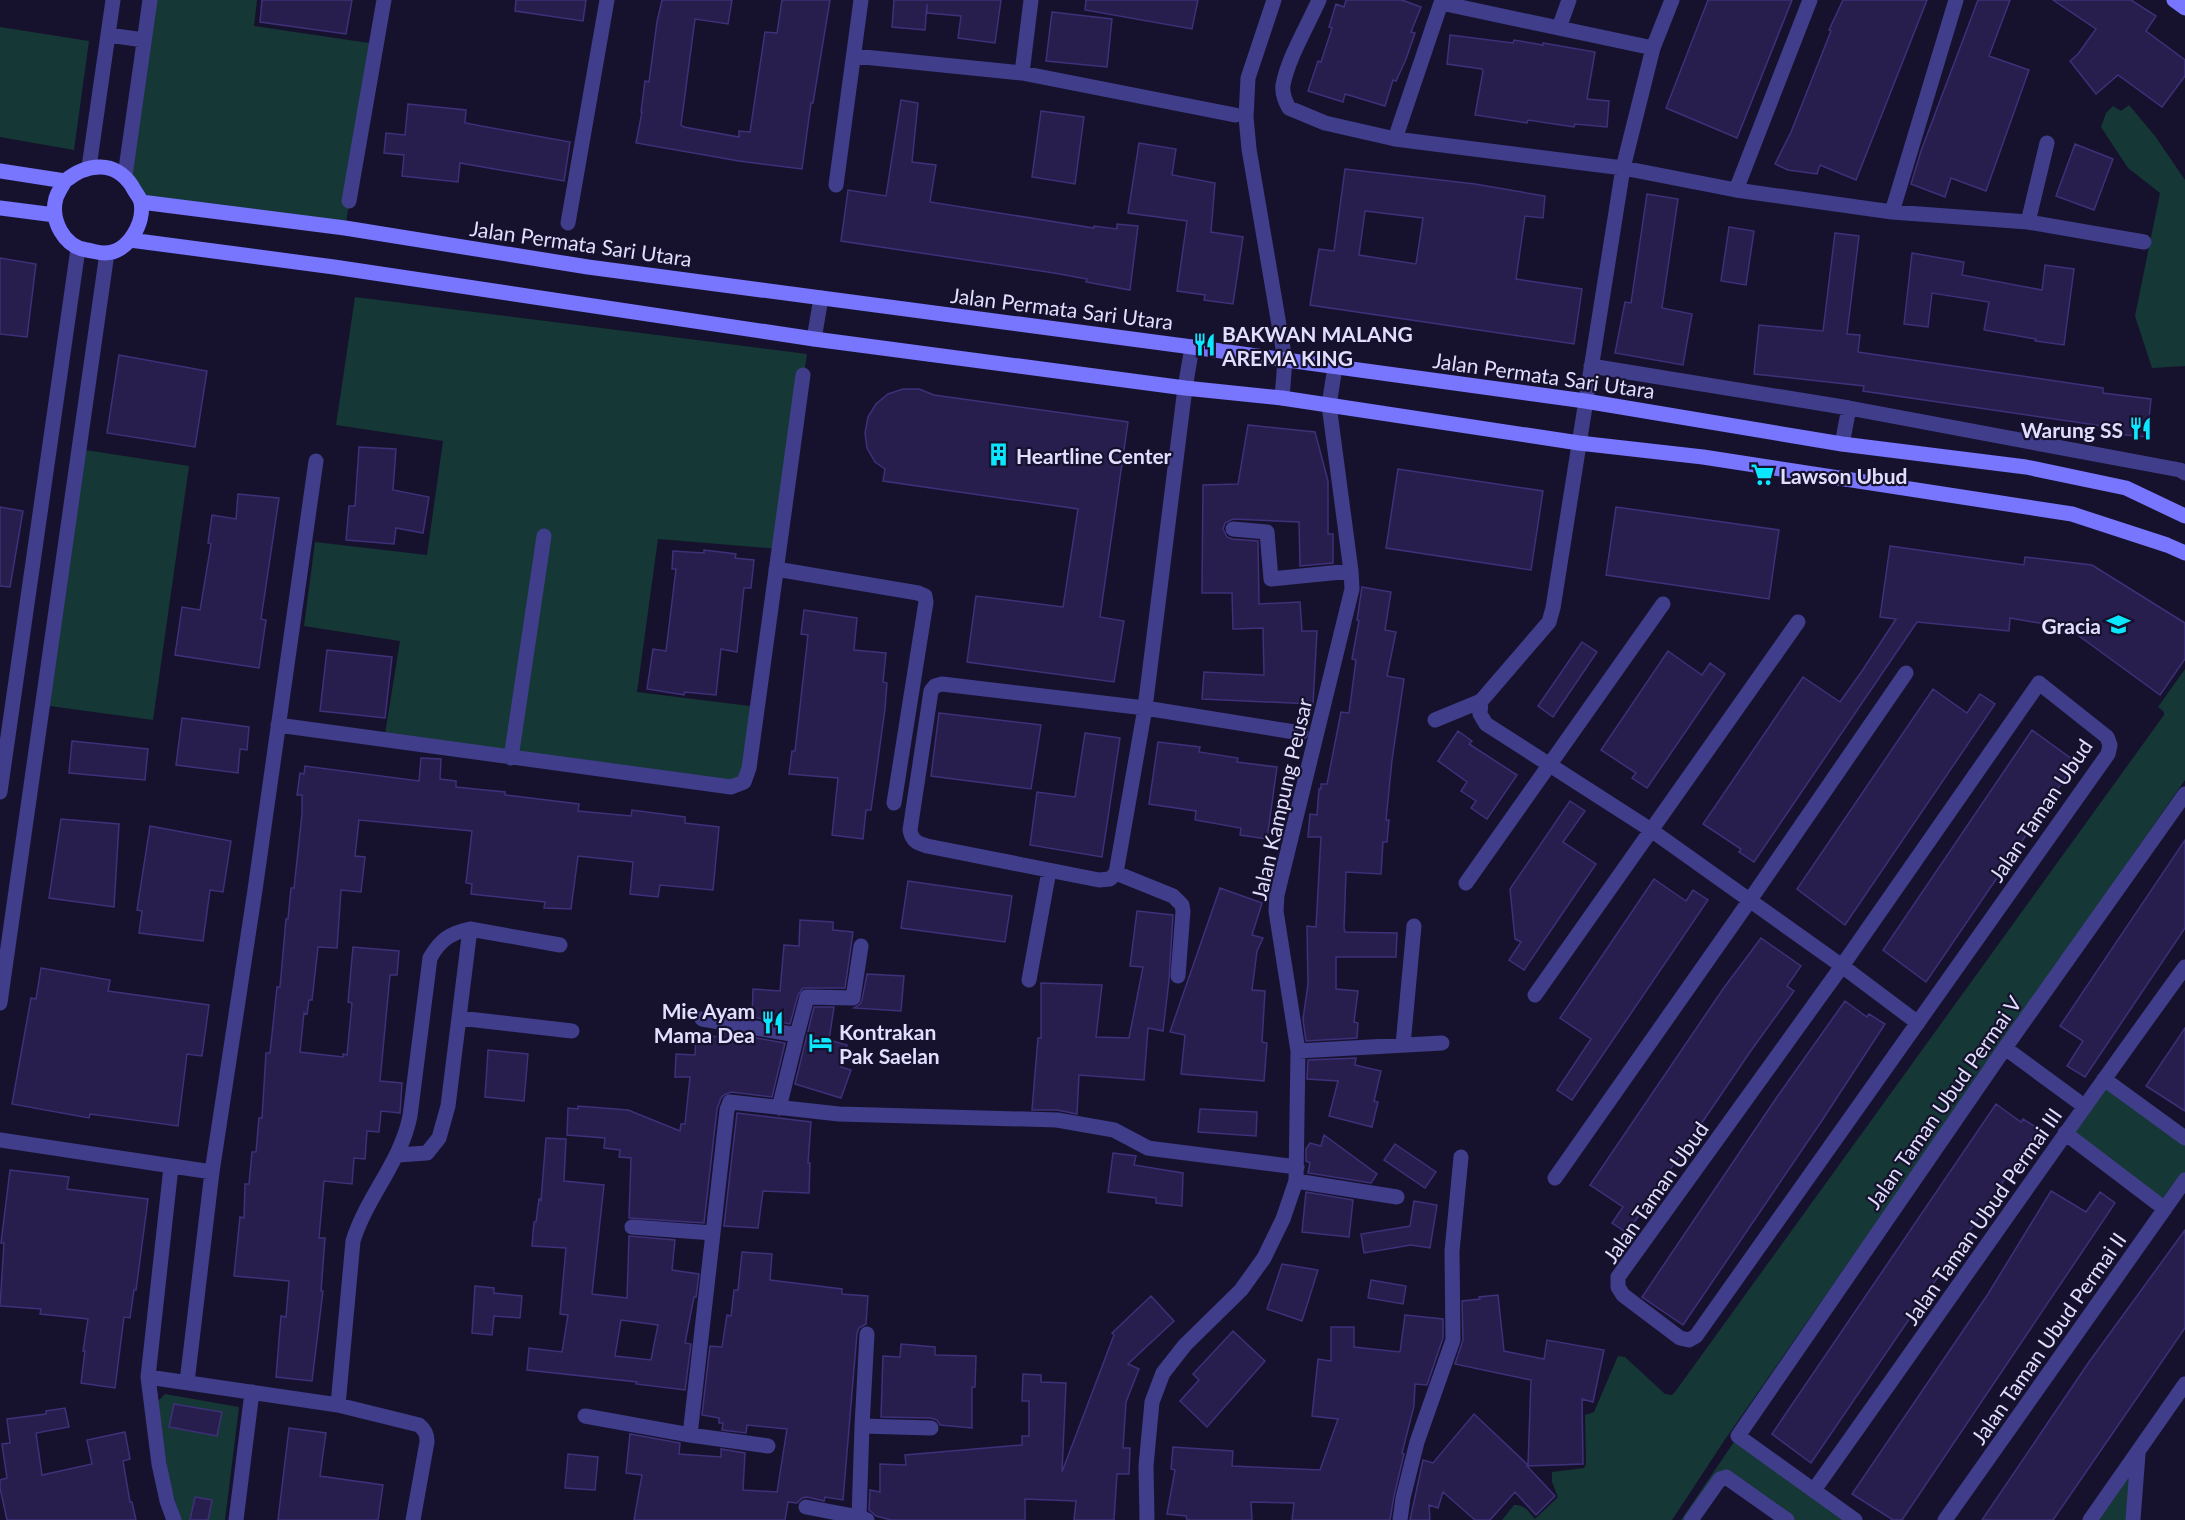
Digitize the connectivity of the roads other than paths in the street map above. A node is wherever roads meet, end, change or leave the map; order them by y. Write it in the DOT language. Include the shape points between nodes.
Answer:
graph roads {
  1 [pos="113,0"];
  2 [pos="150,0"];
  3 [pos="384,0"];
  4 [pos="607,0"];
  5 [pos="861,0"];
  6 [pos="1031,0"];
  7 [pos="1274,0"];
  8 [pos="1319,0"];
  9 [pos="1569,0"];
  10 [pos="1672,0"];
  11 [pos="1810,0"];
  12 [pos="1956,0"];
  13 [pos="2174,0"];
  14 [pos="1441,2"];
  15 [pos="2185,8"];
  16 [pos="1558,28"];
  17 [pos="108,35"];
  18 [pos="144,40"];
  19 [pos="1653,48"];
  20 [pos="854,56"];
  21 [pos="1022,73"];
  22 [pos="1235,115"];
  23 [pos="1395,139"];
  24 [pos="2047,143"];
  25 [pos="89,167"];
  26 [pos="1623,168"];
  27 [pos="0,171"];
  28 [pos="125,176"];
  29 [pos="65,181"];
  30 [pos="836,185"];
  31 [pos="1736,190"];
  32 [pos="349,201"];
  33 [pos="141,202"];
  34 [pos="0,208"];
  35 [pos="1892,212"];
  36 [pos="55,215"];
  37 [pos="2028,222"];
  38 [pos="568,223"];
  39 [pos="130,240"];
  40 [pos="2144,242"];
  41 [pos="78,249"];
  42 [pos="107,253"];
  43 [pos="821,298"];
  44 [pos="814,339"];
  45 [pos="1192,346"];
  46 [pos="1285,360"];
  47 [pos="1591,366"];
  48 [pos="1335,367"];
  49 [pos="803,375"];
  50 [pos="1185,388"];
  51 [pos="1282,398"];
  52 [pos="1585,401"];
  53 [pos="1329,405"];
  54 [pos="1850,408"];
  55 [pos="1579,443"];
  56 [pos="1842,444"];
  57 [pos="316,461"];
  58 [pos="2185,473"];
  59 [pos="2184,513"];
  60 [pos="1233,529"];
  61 [pos="544,536"];
  62 [pos="2185,554"];
  63 [pos="776,569"];
  64 [pos="1351,570"];
  65 [pos="1663,604"];
  66 [pos="1798,622"];
  67 [pos="1906,673"];
  68 [pos="1481,701"];
  69 [pos="1145,708"];
  70 [pos="1435,720"];
  71 [pos="278,726"];
  72 [pos="1300,733"];
  73 [pos="511,758"];
  74 [pos="1549,765"];
  75 [pos="0,792"];
  76 [pos="2185,794"];
  77 [pos="894,803"];
  78 [pos="1651,830"];
  79 [pos="1049,871"];
  80 [pos="1116,873"];
  81 [pos="1466,883"];
  82 [pos="1750,900"];
  83 [pos="1414,926"];
  84 [pos="470,928"];
  85 [pos="560,945"];
  86 [pos="861,946"];
  87 [pos="1842,966"];
  88 [pos="2185,967"];
  89 [pos="1178,976"];
  90 [pos="1029,980"];
  91 [pos="1535,995"];
  92 [pos="0,1003"];
  93 [pos="459,1018"];
  94 [pos="702,1019"];
  95 [pos="1918,1023"];
  96 [pos="572,1031"];
  97 [pos="797,1035"];
  98 [pos="1442,1043"];
  99 [pos="1403,1045"];
  100 [pos="2005,1048"];
  101 [pos="1298,1051"];
  102 [pos="2104,1079"];
  103 [pos="2084,1106"];
  104 [pos="779,1108"];
  105 [pos="2065,1133"];
  106 [pos="2185,1138"];
  107 [pos="0,1140"];
  108 [pos="398,1155"];
  109 [pos="1461,1157"];
  110 [pos="171,1167"];
  111 [pos="212,1172"];
  112 [pos="1297,1174"];
  113 [pos="1555,1178"];
  114 [pos="2184,1183"];
  115 [pos="1397,1197"];
  116 [pos="2165,1209"];
  117 [pos="632,1227"];
  118 [pos="713,1233"];
  119 [pos="867,1334"];
  120 [pos="148,1377"];
  121 [pos="187,1382"];
  122 [pos="2185,1384"];
  123 [pos="252,1392"];
  124 [pos="338,1405"];
  125 [pos="585,1416"];
  126 [pos="862,1426"];
  127 [pos="931,1428"];
  128 [pos="690,1435"];
  129 [pos="768,1446"];
  130 [pos="2139,1452"];
  131 [pos="1814,1490"];
  132 [pos="806,1507"];
  133 [pos="863,1518"];
  134 [pos="174,1520"];
  135 [pos="236,1520"];
  136 [pos="414,1520"];
  137 [pos="1147,1520"];
  138 [pos="1400,1520"];
  139 [pos="1691,1520"];
  140 [pos="1787,1520"];
  141 [pos="1855,1520"];
  142 [pos="1945,1520"];
  143 [pos="2090,1520"];
  144 [pos="2133,1520"];
  1 -- 17 [label="street"];
  2 -- 18 [label="street"];
  3 -- 32 [label="street"];
  4 -- 38 [label="street"];
  5 -- 20 [label="street"];
  6 -- 21 [label="street"];
  7 -- 46 [label="street" via="1248,78 1246,117"];
  8 -- 23 [label="street" via="1283,86 1289,108 1325,123"];
  9 -- 16 [label="street"];
  10 -- 19 [label="street"];
  11 -- 31 [label="street"];
  12 -- 35 [label="street"];
  13 -- 15 [label="street"];
  14 -- 16 [label="street"];
  14 -- 23 [label="street"];
  16 -- 19 [label="street"];
  17 -- 18 [label="street"];
  17 -- 25 [label="street"];
  18 -- 28 [label="street"];
  19 -- 26 [label="street"];
  20 -- 21 [label="street"];
  20 -- 30 [label="street"];
  21 -- 22 [label="street"];
  23 -- 26 [label="street"];
  24 -- 37 [label="street"];
  25 -- 28 [label="street" via="108,168"];
  25 -- 29 [label="street"];
  26 -- 31 [label="street"];
  26 -- 47 [label="street"];
  27 -- 29 [label="street"];
  28 -- 33 [label="street"];
  29 -- 36 [label="street" via="57,197"];
  31 -- 35 [label="street"];
  33 -- 39 [label="street" via="140,222"];
  33 -- 43 [label="street, Jalan Permata Sari Utara"];
  34 -- 36 [label="street"];
  35 -- 37 [label="street"];
  36 -- 41 [label="street" via="62,235"];
  37 -- 40 [label="street"];
  39 -- 42 [label="street"];
  39 -- 44 [label="street"];
  41 -- 42 [label="street"];
  41 -- 75 [label="street"];
  42 -- 92 [label="street"];
  43 -- 44 [label="street"];
  43 -- 45 [label="street, Jalan Permata Sari Utara"];
  44 -- 50 [label="street"];
  45 -- 46 [label="street, Jalan Permata Sari Utara"];
  45 -- 50 [label="street"];
  46 -- 48 [label="street, Jalan Permata Sari Utara"];
  46 -- 51 [label="street"];
  47 -- 52 [label="street"];
  47 -- 54 [label="street"];
  48 -- 52 [label="street, Jalan Permata Sari Utara"];
  48 -- 53 [label="street, Jalan Kampung Peusar"];
  49 -- 63 [label="street"];
  50 -- 51 [label="street"];
  50 -- 69 [label="street"];
  51 -- 53 [label="street"];
  52 -- 55 [label="street"];
  52 -- 56 [label="street, Jalan Permata Sari Utara"];
  53 -- 55 [label="street"];
  53 -- 64 [label="street, Jalan Kampung Peusar"];
  54 -- 56 [label="street"];
  54 -- 58 [label="street"];
  55 -- 62 [label="street" via="1703,457 2072,514"];
  55 -- 68 [label="street" via="1549,622"];
  56 -- 59 [label="street, Jalan Permata Sari Utara" via="2026,467 2126,488"];
  57 -- 71 [label="street"];
  60 -- 64 [label="street" via="1267,532 1271,579"];
  61 -- 73 [label="street"];
  63 -- 73 [label="street" via="744,782 731,787"];
  63 -- 77 [label="street" via="925,596"];
  64 -- 101 [label="street, Jalan Kampung Peusar" via="1349,604 1277,896 1276,911"];
  65 -- 74 [label="street"];
  66 -- 78 [label="street"];
  67 -- 82 [label="street"];
  68 -- 70 [label="street"];
  68 -- 74 [label="street" via="1480,714 1486,724"];
  69 -- 72 [label="street"];
  69 -- 79 [label="street" via="942,684 931,691 912,837 916,843 927,846"];
  69 -- 80 [label="street"];
  71 -- 73 [label="street"];
  71 -- 111 [label="street"];
  74 -- 78 [label="street"];
  74 -- 81 [label="street"];
  76 -- 100 [label="street, Jalan Taman Ubud Permai V"];
  78 -- 82 [label="street"];
  78 -- 91 [label="street"];
  79 -- 80 [label="street" via="1099,880 1110,879"];
  79 -- 90 [label="street"];
  80 -- 89 [label="street" via="1173,896 1182,905"];
  82 -- 87 [label="street"];
  82 -- 113 [label="street"];
  83 -- 99 [label="street"];
  84 -- 85 [label="street"];
  84 -- 93 [label="street"];
  84 -- 108 [label="street" via="438,943 430,958 410,1116"];
  86 -- 97 [label="street" via="854,998 807,997"];
  87 -- 95 [label="street"];
  87 -- 95 [label="street, Jalan Taman Ubud" via="2039,683 2107,737 2108,754"];
  87 -- 95 [label="street, Jalan Taman Ubud" via="1618,1277 1623,1295 1680,1338 1689,1340 1696,1336"];
  88 -- 102 [label="street, Jalan Taman Ubud Permai III"];
  93 -- 96 [label="street"];
  93 -- 108 [label="street" via="448,1106 439,1138 427,1153"];
  94 -- 97 [label="street"];
  97 -- 104 [label="street"];
  98 -- 99 [label="street"];
  99 -- 101 [label="street"];
  100 -- 103 [label="street"];
  100 -- 131 [label="street, Jalan Taman Ubud Permai V" via="1738,1436"];
  101 -- 112 [label="street, Jalan Kampung Peusar"];
  102 -- 103 [label="street, Jalan Taman Ubud Permai III"];
  102 -- 106 [label="street"];
  103 -- 105 [label="street, Jalan Taman Ubud Permai III"];
  104 -- 112 [label="street" via="839,1114 1057,1120 1114,1130 1148,1148"];
  104 -- 118 [label="street" via="730,1102"];
  105 -- 116 [label="street"];
  105 -- 131 [label="street, Jalan Taman Ubud Permai III"];
  107 -- 110 [label="street"];
  108 -- 124 [label="street" via="360,1220 353,1241"];
  109 -- 138 [label="street" via="1452,1251 1454,1340 1417,1443"];
  110 -- 111 [label="street"];
  110 -- 120 [label="street"];
  111 -- 121 [label="street"];
  112 -- 115 [label="street"];
  112 -- 137 [label="street, Jalan Kampung Peusar" via="1264,1258 1241,1290 1185,1345 1163,1373 1152,1401 1146,1466"];
  114 -- 116 [label="street, Jalan Taman Ubud Permai II"];
  116 -- 142 [label="street, Jalan Taman Ubud Permai II"];
  117 -- 118 [label="street"];
  118 -- 128 [label="street"];
  119 -- 126 [label="street"];
  120 -- 121 [label="street"];
  120 -- 134 [label="street" via="159,1464"];
  121 -- 123 [label="street"];
  122 -- 130 [label="street"];
  123 -- 124 [label="street"];
  123 -- 135 [label="street"];
  124 -- 136 [label="street" via="424,1429 427,1442"];
  125 -- 128 [label="street"];
  126 -- 127 [label="street"];
  126 -- 133 [label="street"];
  128 -- 129 [label="street"];
  130 -- 143 [label="street"];
  130 -- 144 [label="street"];
  131 -- 141 [label="street"];
  132 -- 133 [label="street"];
  139 -- 140 [label="street" via="1724,1477"];
}
